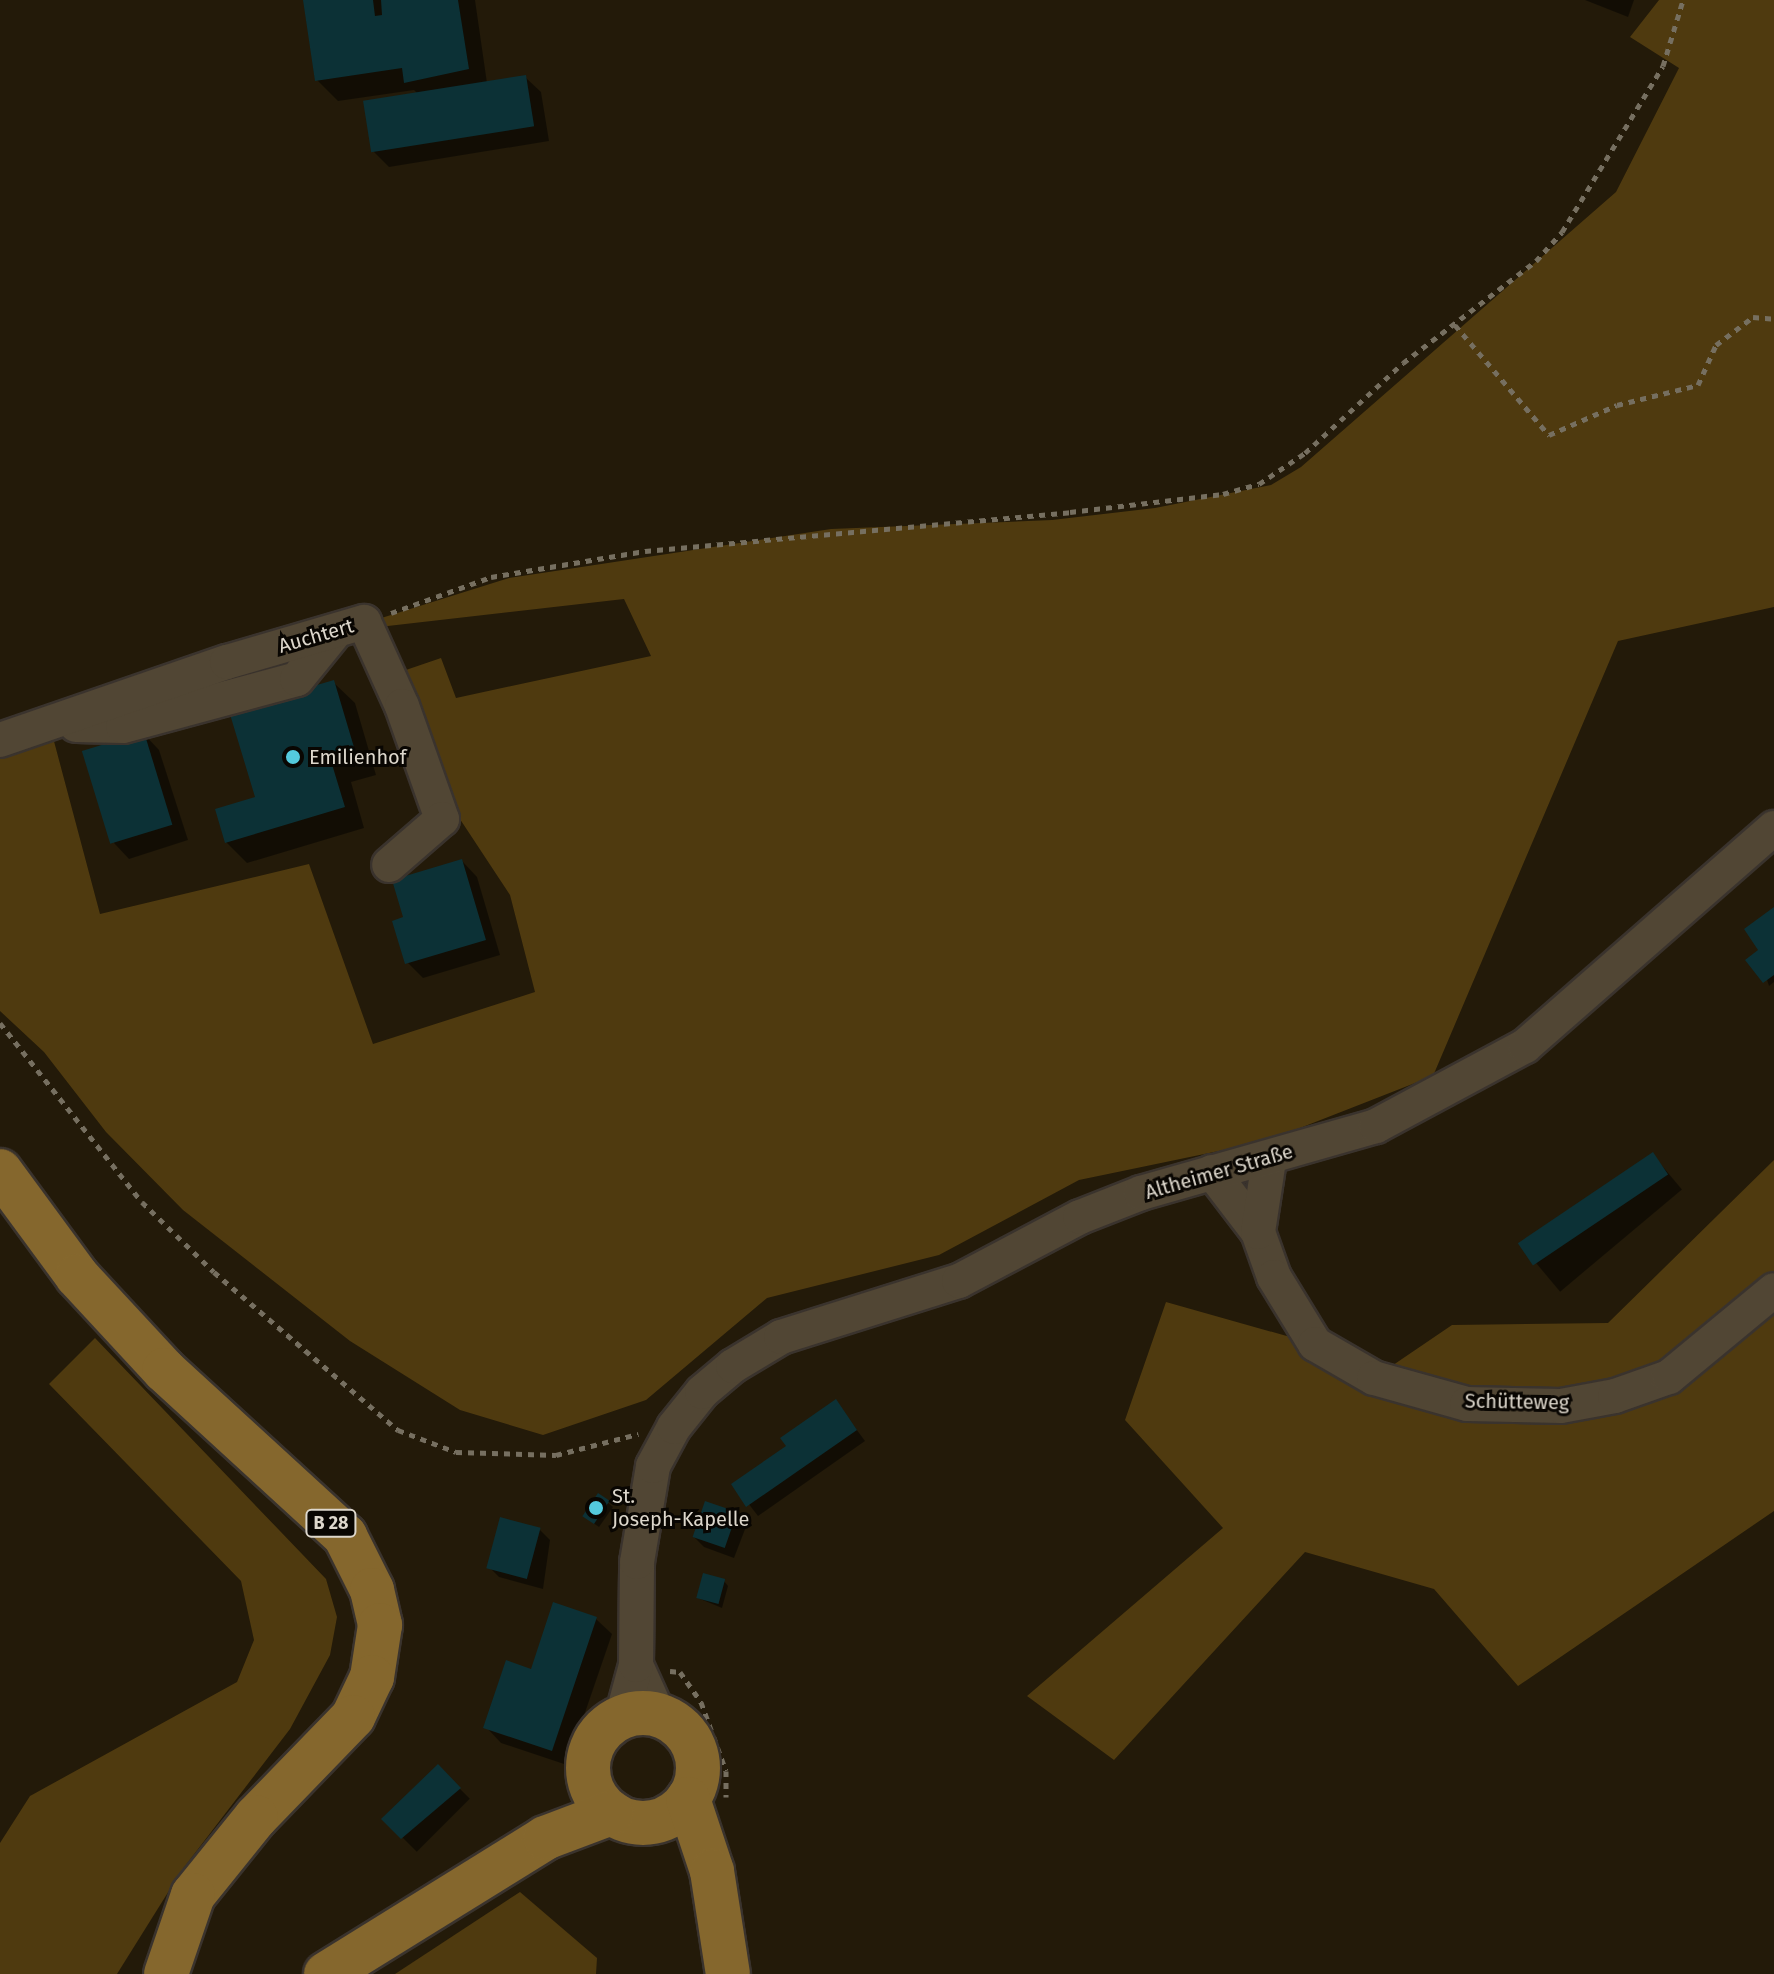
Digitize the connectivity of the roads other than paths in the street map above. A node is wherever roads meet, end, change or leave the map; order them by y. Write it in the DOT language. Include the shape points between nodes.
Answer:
graph roads {
  1 [pos="0,740"];
  2 [pos="1774,828"];
  3 [pos="389,865"];
  4 [pos="1269,1160"];
  5 [pos="0,1171"];
  6 [pos="1212,1172"];
  7 [pos="1258,1232"];
  8 [pos="1774,1290"];
  9 [pos="640,1716"];
  10 [pos="600,1796"];
  11 [pos="674,1810"];
  12 [pos="182,1927"];
  13 [pos="166,1974"];
  14 [pos="192,1974"];
  15 [pos="326,1974"];
  16 [pos="728,1974"];
  1 -- 3 [label="street, Auchtert" via="227,662 350,627 402,706 442,819"];
  2 -- 4 [label="street, Altheimer Straße" via="1525,1046 1376,1126"];
  4 -- 6 [label="street, Altheimer Straße"];
  4 -- 7 [label="street, Schütteweg"];
  5 -- 12 [label="main road, B 28" via="77,1276 164,1370 345,1536 375,1602 380,1625 372,1677 353,1717 232,1846 193,1895"];
  6 -- 7 [label="street, Schütteweg"];
  6 -- 9 [label="street, Altheimer Straße" via="1080,1217 959,1281 781,1337 702,1392 674,1427 653,1466 642,1516 634,1600"];
  7 -- 8 [label="street, Schütteweg" via="1274,1277 1315,1344 1374,1378 1467,1404 1561,1406 1656,1382 1669,1377"];
  9 -- 10 [label="main road" via="594,1742"];
  9 -- 11 [label="main road" via="686,1734 694,1749 698,1766"];
  10 -- 11 [label="main road" via="626,1821"];
  10 -- 15 [label="main road" via="545,1838"];
  11 -- 16 [label="main road" via="719,1924"];
  12 -- 13 [label="main road, B 28"];
  12 -- 14 [label="main road"];
}
